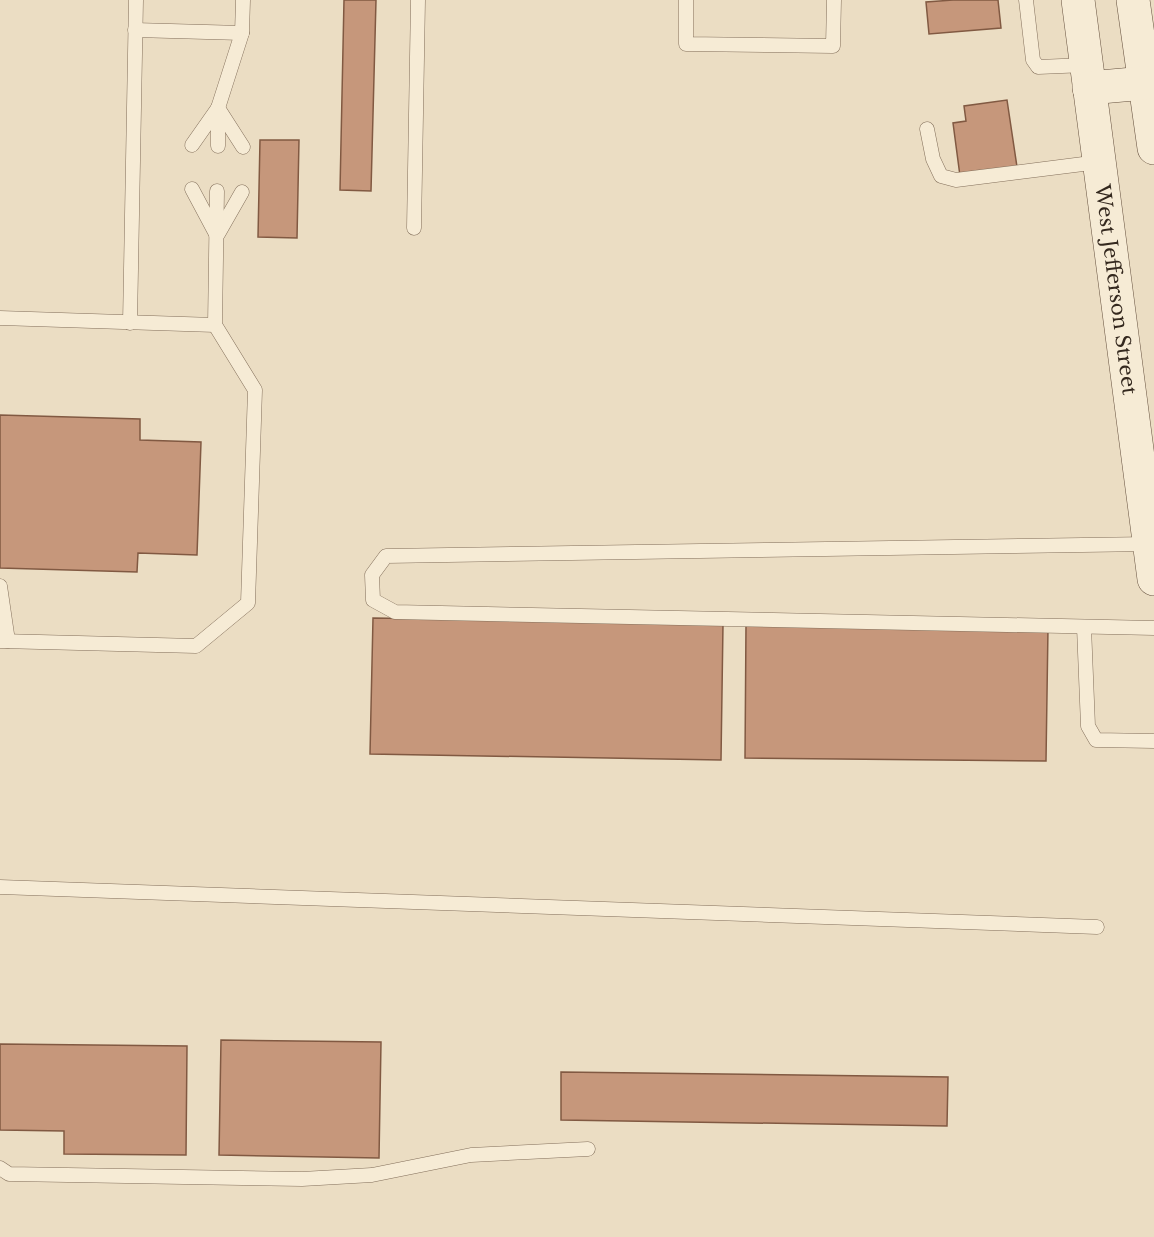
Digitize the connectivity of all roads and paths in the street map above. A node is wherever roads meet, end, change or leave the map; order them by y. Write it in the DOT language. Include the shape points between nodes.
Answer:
graph roads {
  1 [pos="136,0"];
  2 [pos="243,0"];
  3 [pos="418,0"];
  4 [pos="686,0"];
  5 [pos="834,0"];
  6 [pos="1026,0"];
  7 [pos="1078,0"];
  8 [pos="1142,18"];
  9 [pos="135,30"];
  10 [pos="242,33"];
  11 [pos="1088,76"];
  12 [pos="1145,83"];
  13 [pos="218,108"];
  14 [pos="927,129"];
  15 [pos="192,145"];
  16 [pos="218,146"];
  17 [pos="243,147"];
  18 [pos="1154,148"];
  19 [pos="1099,162"];
  20 [pos="192,189"];
  21 [pos="217,191"];
  22 [pos="242,192"];
  23 [pos="414,228"];
  24 [pos="217,236"];
  25 [pos="0,318"];
  26 [pos="130,323"];
  27 [pos="215,325"];
  28 [pos="1148,486"];
  29 [pos="1151,543"];
  30 [pos="1154,579"];
  31 [pos="0,586"];
  32 [pos="1084,627"];
  33 [pos="1154,628"];
  34 [pos="4,641"];
  35 [pos="1154,741"];
  36 [pos="0,887"];
  37 [pos="1097,927"];
  38 [pos="588,1149"];
  39 [pos="0,1168"];
  1 -- 9 [label="lane"];
  2 -- 10 [label="lane"];
  3 -- 23 [label="lane"];
  4 -- 5 [label="lane" via="687,44 833,46"];
  6 -- 11 [label="lane" via="1033,60 1038,67"];
  7 -- 11 [label="main road, West Jefferson Street"];
  8 -- 12 [label="main road"];
  9 -- 10 [label="lane"];
  9 -- 26 [label="lane"];
  10 -- 13 [label="lane"];
  11 -- 12 [label="main road"];
  11 -- 19 [label="main road, West Jefferson Street"];
  12 -- 18 [label="main road"];
  13 -- 15 [label="lane"];
  13 -- 16 [label="lane"];
  13 -- 17 [label="lane"];
  14 -- 19 [label="lane" via="941,176 956,180"];
  19 -- 28 [label="main road, West Jefferson Street"];
  20 -- 24 [label="lane"];
  21 -- 24 [label="lane"];
  22 -- 24 [label="lane"];
  24 -- 27 [label="lane"];
  25 -- 26 [label="lane"];
  26 -- 27 [label="lane"];
  27 -- 34 [label="lane" via="255,390 248,603 196,646"];
  28 -- 29 [label="main road, West Jefferson Street"];
  29 -- 30 [label="main road, West Jefferson Street"];
  29 -- 32 [label="lane" via="386,556 372,575 373,600 395,612"];
  31 -- 34 [label="lane"];
  32 -- 33 [label="lane"];
  32 -- 35 [label="lane" via="1088,726 1096,740"];
  36 -- 37 [label="lane"];
  38 -- 39 [label="lane" via="471,1155 372,1175 302,1179 9,1174"];
}
